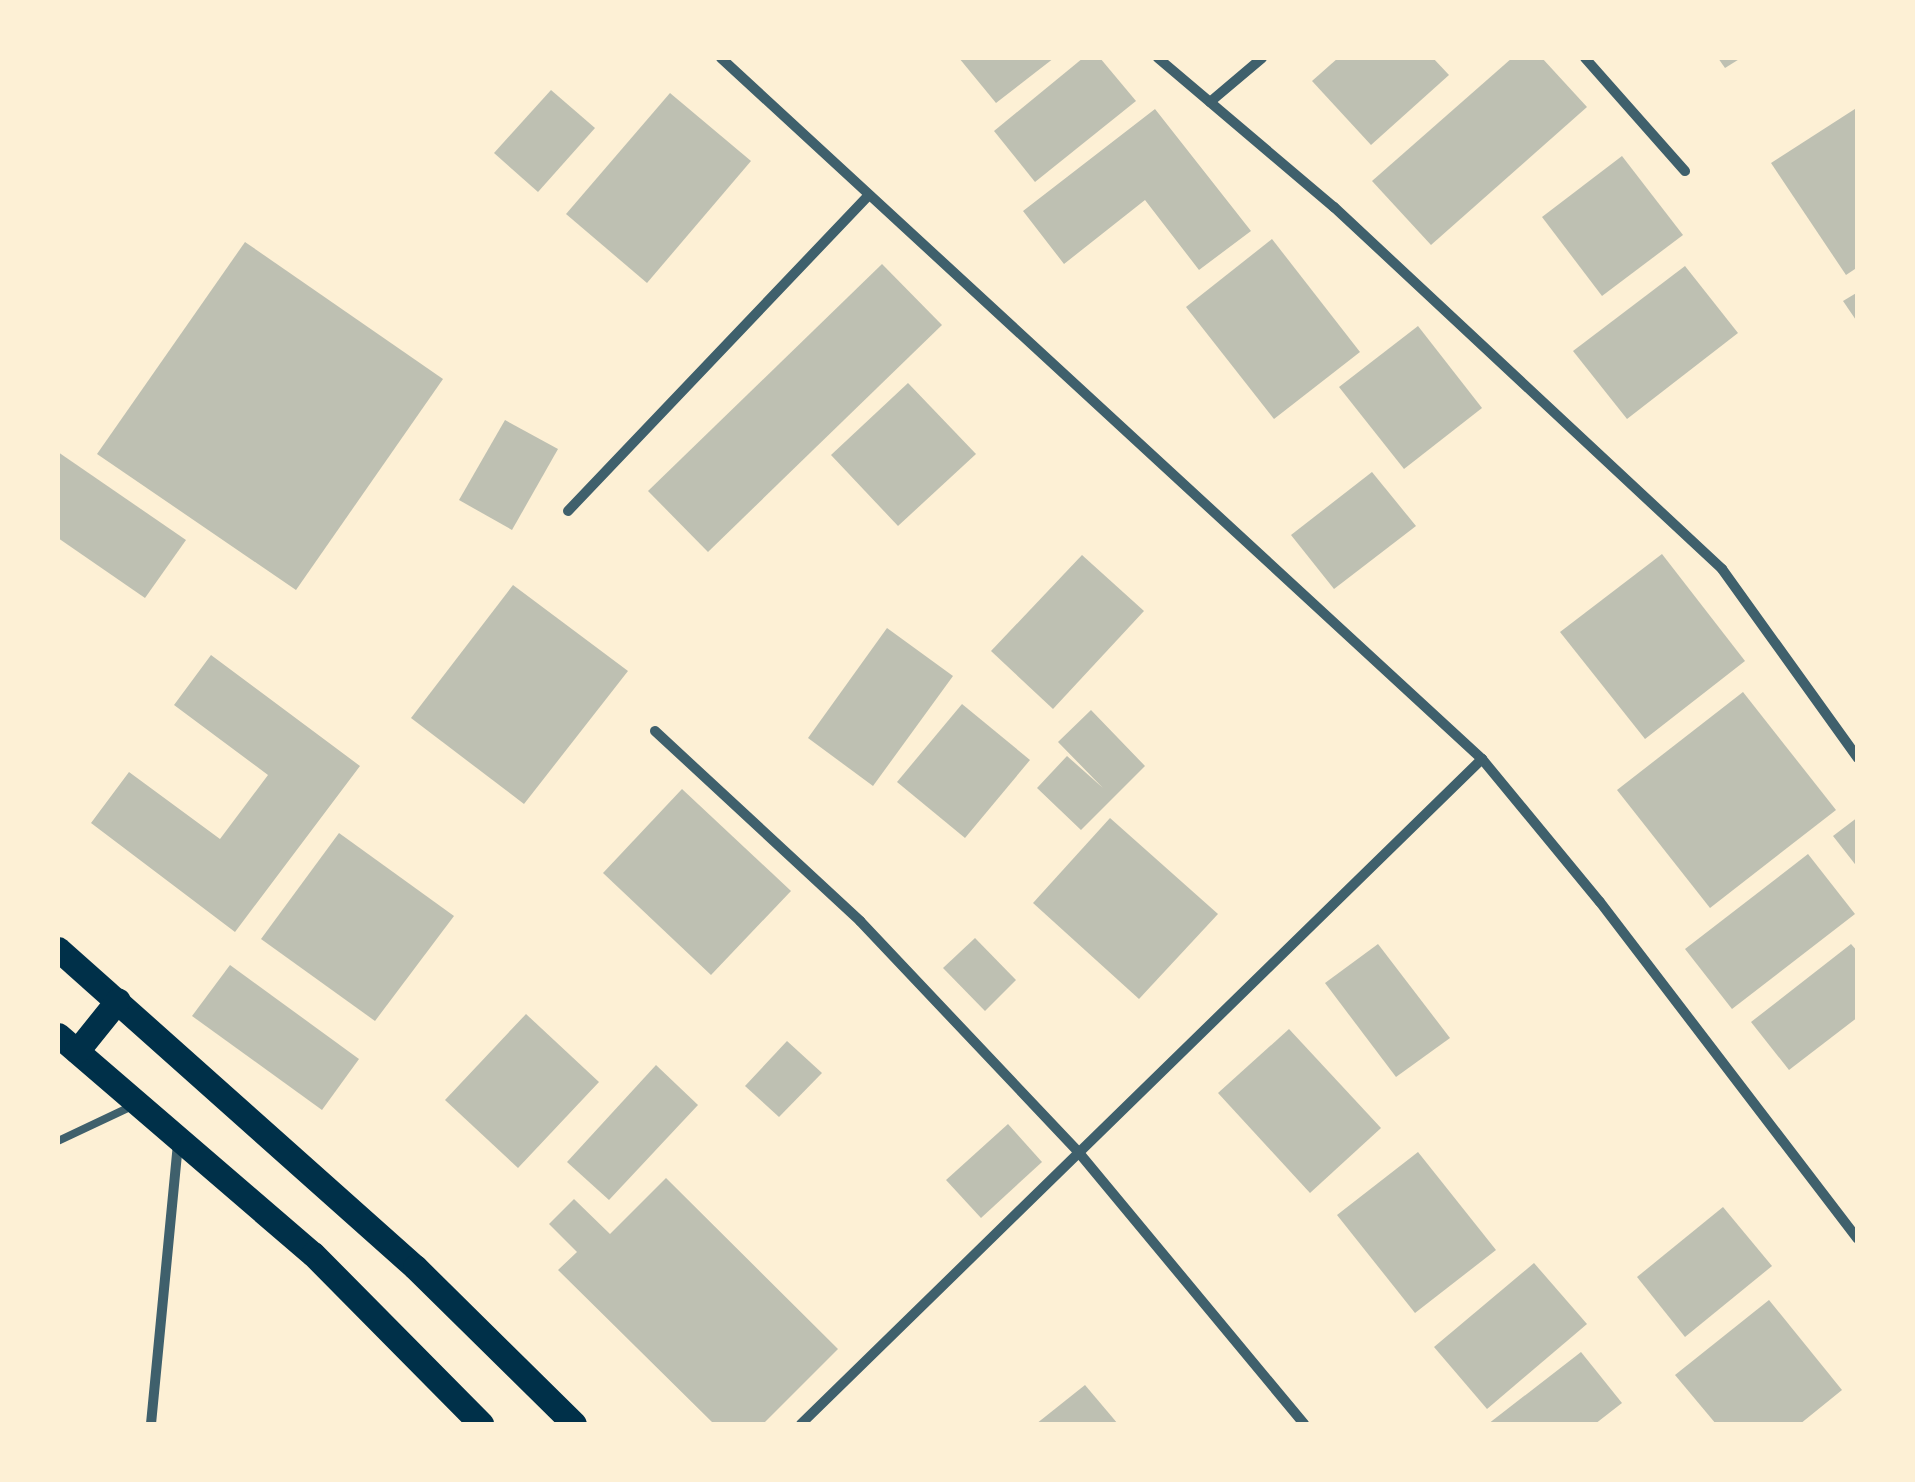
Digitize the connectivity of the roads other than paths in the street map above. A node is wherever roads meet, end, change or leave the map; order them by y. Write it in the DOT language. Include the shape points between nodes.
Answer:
graph roads {
  1 [pos="721,58"];
  2 [pos="1158,58"];
  3 [pos="1262,58"];
  4 [pos="1585,58"];
  5 [pos="1210,102"];
  6 [pos="1686,171"];
  7 [pos="868,196"];
  8 [pos="568,512"];
  9 [pos="655,731"];
  10 [pos="1852,742"];
  11 [pos="1858,758"];
  12 [pos="1482,759"];
  13 [pos="58,948"];
  14 [pos="118,1000"];
  15 [pos="67,1043"];
  16 [pos="139,1103"];
  17 [pos="178,1137"];
  18 [pos="58,1141"];
  19 [pos="1080,1154"];
  20 [pos="1858,1240"];
  21 [pos="151,1424"];
  22 [pos="481,1424"];
  23 [pos="574,1424"];
  24 [pos="801,1424"];
  25 [pos="1304,1424"];
  1 -- 7 [label="street"];
  2 -- 5 [label="street"];
  3 -- 5 [label="street"];
  4 -- 6 [label="street"];
  5 -- 10 [label="street" via="1334,207 1722,569"];
  7 -- 8 [label="street"];
  7 -- 12 [label="street"];
  9 -- 19 [label="street" via="860,920"];
  10 -- 11 [label="street"];
  12 -- 19 [label="street"];
  12 -- 20 [label="street"];
  13 -- 14 [label="main road"];
  14 -- 15 [label="main road"];
  14 -- 23 [label="main road" via="415,1267"];
  15 -- 16 [label="main road"];
  16 -- 17 [label="main road"];
  16 -- 18 [label="lane"];
  17 -- 21 [label="street"];
  17 -- 22 [label="main road" via="313,1254"];
  19 -- 24 [label="street"];
  19 -- 25 [label="street"];
}
